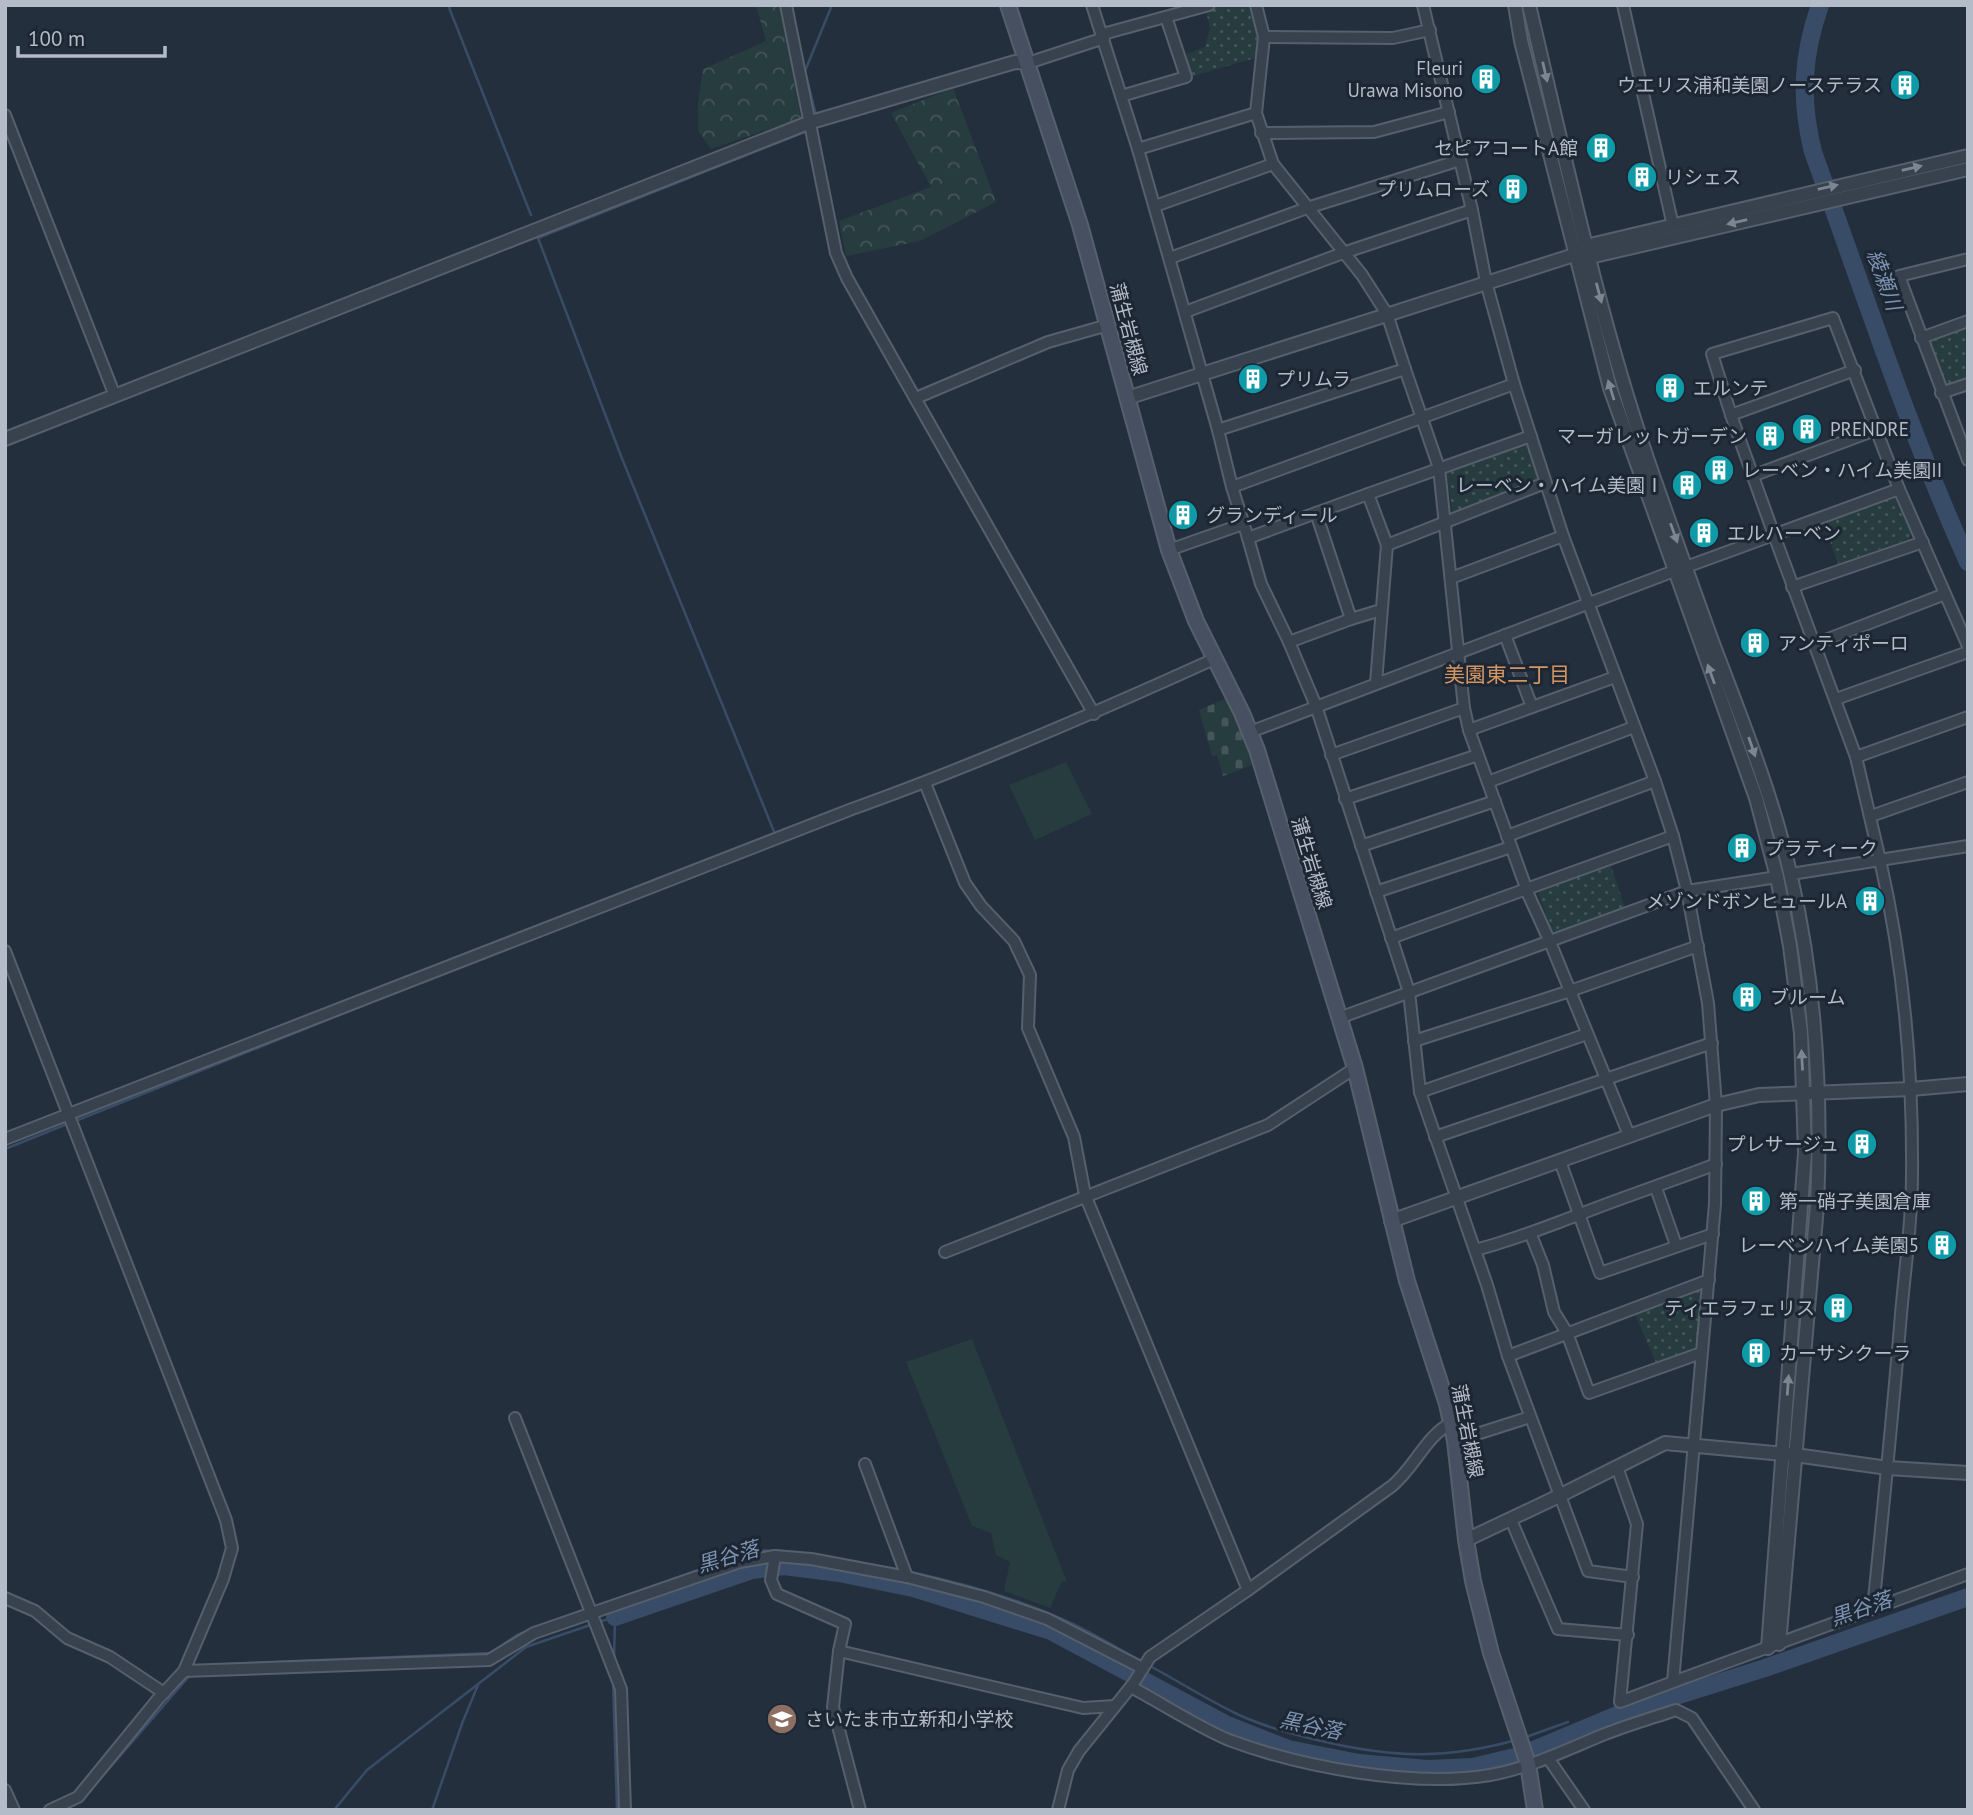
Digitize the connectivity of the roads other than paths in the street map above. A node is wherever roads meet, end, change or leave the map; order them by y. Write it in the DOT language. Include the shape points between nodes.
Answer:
graph roads {
  1 [pos="786,5"];
  2 [pos="1009,5"];
  3 [pos="1092,5"];
  4 [pos="1209,5"];
  5 [pos="1256,5"];
  6 [pos="1423,5"];
  7 [pos="1515,5"];
  8 [pos="1529,5"];
  9 [pos="1623,5"];
  10 [pos="1191,8"];
  11 [pos="1166,16"];
  12 [pos="1430,30"];
  13 [pos="1103,36"];
  14 [pos="1264,37"];
  15 [pos="1028,63"];
  16 [pos="1121,96"];
  17 [pos="1450,112"];
  18 [pos="1255,113"];
  19 [pos="5,115"];
  20 [pos="808,123"];
  21 [pos="1261,132"];
  22 [pos="1138,149"];
  23 [pos="1968,156"];
  24 [pos="1461,160"];
  25 [pos="1273,164"];
  26 [pos="1968,169"];
  27 [pos="1858,187"];
  28 [pos="1802,200"];
  29 [pos="1155,206"];
  30 [pos="1307,208"];
  31 [pos="1472,210"];
  32 [pos="1673,226"];
  33 [pos="1588,251"];
  34 [pos="1343,253"];
  35 [pos="1574,255"];
  36 [pos="1170,258"];
  37 [pos="1968,260"];
  38 [pos="1486,282"];
  39 [pos="1185,312"];
  40 [pos="1387,314"];
  41 [pos="1968,321"];
  42 [pos="1108,325"];
  43 [pos="1921,338"];
  44 [pos="1405,369"];
  45 [pos="1855,370"];
  46 [pos="1203,373"];
  47 [pos="1514,384"];
  48 [pos="1968,384"];
  49 [pos="1941,393"];
  50 [pos="115,396"];
  51 [pos="916,398"];
  52 [pos="1127,398"];
  53 [pos="1731,415"];
  54 [pos="1421,417"];
  55 [pos="1878,429"];
  56 [pos="1218,430"];
  57 [pos="1531,436"];
  58 [pos="5,439"];
  59 [pos="1968,460"];
  60 [pos="1439,468"];
  61 [pos="1752,476"];
  62 [pos="1545,483"];
  63 [pos="1232,487"];
  64 [pos="1899,488"];
  65 [pos="1368,494"];
  66 [pos="1316,513"];
  67 [pos="1446,523"];
  68 [pos="1244,524"];
  69 [pos="1563,536"];
  70 [pos="1774,536"];
  71 [pos="1248,538"];
  72 [pos="1923,542"];
  73 [pos="1387,545"];
  74 [pos="1168,550"];
  75 [pos="1680,569"];
  76 [pos="1451,578"];
  77 [pos="1792,587"];
  78 [pos="1945,594"];
  79 [pos="1589,603"];
  80 [pos="1381,610"];
  81 [pos="1351,619"];
  82 [pos="1505,635"];
  83 [pos="1289,642"];
  84 [pos="1815,644"];
  85 [pos="1968,646"];
  86 [pos="1458,652"];
  87 [pos="1968,652"];
  88 [pos="1214,659"];
  89 [pos="1615,677"];
  90 [pos="1376,683"];
  91 [pos="1836,699"];
  92 [pos="1316,706"];
  93 [pos="1532,707"];
  94 [pos="1464,708"];
  95 [pos="1094,714"];
  96 [pos="1968,717"];
  97 [pos="1634,727"];
  98 [pos="1469,730"];
  99 [pos="1250,732"];
  100 [pos="1331,755"];
  101 [pos="1478,755"];
  102 [pos="1856,757"];
  103 [pos="1655,781"];
  104 [pos="1488,782"];
  105 [pos="1968,782"];
  106 [pos="925,783"];
  107 [pos="1345,799"];
  108 [pos="1494,801"];
  109 [pos="1871,816"];
  110 [pos="1673,836"];
  111 [pos="1509,841"];
  112 [pos="1361,846"];
  113 [pos="1968,846"];
  114 [pos="1880,860"];
  115 [pos="1791,874"];
  116 [pos="1777,877"];
  117 [pos="1526,888"];
  118 [pos="1687,891"];
  119 [pos="1376,892"];
  120 [pos="1391,938"];
  121 [pos="1550,942"];
  122 [pos="1698,946"];
  123 [pos="5,951"];
  124 [pos="1570,991"];
  125 [pos="1409,992"];
  126 [pos="1339,1018"];
  127 [pos="1587,1034"];
  128 [pos="1414,1041"];
  129 [pos="1712,1043"];
  130 [pos="1355,1068"];
  131 [pos="1606,1079"];
  132 [pos="1968,1084"];
  133 [pos="1911,1089"];
  134 [pos="1420,1092"];
  135 [pos="1804,1092"];
  136 [pos="1819,1092"];
  137 [pos="1716,1105"];
  138 [pos="69,1115"];
  139 [pos="1629,1135"];
  140 [pos="1435,1137"];
  141 [pos="5,1139"];
  142 [pos="1560,1161"];
  143 [pos="1716,1164"];
  144 [pos="1656,1188"];
  145 [pos="1085,1195"];
  146 [pos="1456,1198"];
  147 [pos="1579,1214"];
  148 [pos="1391,1221"];
  149 [pos="1713,1234"];
  150 [pos="1531,1235"];
  151 [pos="1676,1245"];
  152 [pos="1475,1250"];
  153 [pos="945,1252"];
  154 [pos="1709,1280"];
  155 [pos="1567,1333"];
  156 [pos="1701,1353"];
  157 [pos="1508,1356"];
  158 [pos="1530,1417"];
  159 [pos="515,1418"];
  160 [pos="1451,1423"];
  161 [pos="1455,1441"];
  162 [pos="1693,1445"];
  163 [pos="1789,1454"];
  164 [pos="865,1464"];
  165 [pos="1617,1467"];
  166 [pos="1888,1468"];
  167 [pos="1968,1473"];
  168 [pos="1559,1496"];
  169 [pos="1511,1520"];
  170 [pos="1466,1541"];
  171 [pos="775,1556"];
  172 [pos="1968,1574"];
  173 [pos="907,1577"];
  174 [pos="1633,1577"];
  175 [pos="1248,1590"];
  176 [pos="5,1598"];
  177 [pos="1872,1609"];
  178 [pos="594,1614"];
  179 [pos="1628,1635"];
  180 [pos="1774,1646"];
  181 [pos="839,1651"];
  182 [pos="1141,1670"];
  183 [pos="184,1671"];
  184 [pos="1674,1682"];
  185 [pos="1132,1685"];
  186 [pos="164,1693"];
  187 [pos="1115,1706"];
  188 [pos="1526,1757"];
  189 [pos="1548,1758"];
  190 [pos="5,1790"];
  191 [pos="14,1810"];
  192 [pos="50,1810"];
  193 [pos="625,1810"];
  194 [pos="860,1810"];
  195 [pos="1058,1810"];
  196 [pos="1535,1810"];
  197 [pos="1584,1810"];
  198 [pos="1754,1810"];
  1 -- 20 [label="street"];
  2 -- 15 [label="main road, 蒲生岩槻線"];
  3 -- 13 [label="street"];
  4 -- 10 [label="street"];
  5 -- 14 [label="street"];
  6 -- 12 [label="street"];
  7 -- 35 [label="street"];
  8 -- 33 [label="street, one-way"];
  9 -- 32 [label="street"];
  10 -- 11 [label="street"];
  11 -- 13 [label="street"];
  11 -- 16 [label="street" via="1185,77"];
  12 -- 14 [label="street" via="1393,38"];
  12 -- 17 [label="street"];
  13 -- 15 [label="street"];
  13 -- 16 [label="street"];
  14 -- 18 [label="street"];
  15 -- 20 [label="street" via="1015,62"];
  15 -- 42 [label="main road, 蒲生岩槻線"];
  16 -- 22 [label="street"];
  17 -- 21 [label="street" via="1374,132"];
  17 -- 24 [label="street"];
  18 -- 21 [label="street"];
  18 -- 22 [label="street"];
  19 -- 50 [label="street"];
  20 -- 50 [label="street"];
  20 -- 51 [label="street" via="836,253"];
  21 -- 25 [label="street"];
  22 -- 29 [label="street"];
  27 -- 23 [label="street, one-way"];
  24 -- 30 [label="street"];
  24 -- 31 [label="street"];
  25 -- 29 [label="street"];
  25 -- 30 [label="street"];
  26 -- 27 [label="street"];
  27 -- 28 [label="street"];
  28 -- 32 [label="street"];
  28 -- 33 [label="street, one-way"];
  29 -- 36 [label="street"];
  30 -- 34 [label="street"];
  30 -- 36 [label="street"];
  31 -- 34 [label="street"];
  31 -- 38 [label="street"];
  32 -- 33 [label="street"];
  33 -- 35 [label="street"];
  33 -- 75 [label="street, one-way"];
  34 -- 39 [label="street"];
  34 -- 40 [label="street"];
  35 -- 38 [label="street"];
  75 -- 35 [label="street, one-way" via="1610,388"];
  36 -- 39 [label="street"];
  37 -- 43 [label="street" via="1899,276"];
  38 -- 40 [label="street"];
  38 -- 47 [label="street"];
  39 -- 46 [label="street"];
  40 -- 44 [label="street"];
  40 -- 46 [label="street"];
  41 -- 43 [label="street"];
  42 -- 51 [label="street" via="1048,342"];
  42 -- 52 [label="main road, 蒲生岩槻線"];
  43 -- 49 [label="street"];
  44 -- 54 [label="street"];
  44 -- 56 [label="street"];
  45 -- 53 [label="street"];
  45 -- 53 [label="street" via="1833,318 1712,354"];
  45 -- 55 [label="street"];
  46 -- 52 [label="street"];
  46 -- 56 [label="street"];
  47 -- 54 [label="street"];
  47 -- 57 [label="street"];
  48 -- 49 [label="street"];
  49 -- 59 [label="street"];
  50 -- 58 [label="street"];
  51 -- 95 [label="street"];
  52 -- 74 [label="main road, 蒲生岩槻線"];
  53 -- 61 [label="street"];
  54 -- 60 [label="street"];
  54 -- 63 [label="street"];
  55 -- 61 [label="street"];
  55 -- 64 [label="street"];
  56 -- 63 [label="street"];
  57 -- 60 [label="street"];
  57 -- 62 [label="street"];
  60 -- 65 [label="street"];
  60 -- 67 [label="street"];
  61 -- 70 [label="street"];
  62 -- 67 [label="street"];
  62 -- 69 [label="street"];
  63 -- 68 [label="street"];
  64 -- 70 [label="street"];
  64 -- 72 [label="street"];
  65 -- 66 [label="street"];
  65 -- 73 [label="street"];
  66 -- 71 [label="street"];
  66 -- 81 [label="street"];
  67 -- 73 [label="street"];
  67 -- 76 [label="street"];
  68 -- 71 [label="street"];
  68 -- 74 [label="street"];
  69 -- 76 [label="street"];
  69 -- 79 [label="street"];
  70 -- 75 [label="street"];
  70 -- 77 [label="street"];
  71 -- 83 [label="street" via="1261,584"];
  72 -- 77 [label="street"];
  72 -- 78 [label="street"];
  73 -- 80 [label="street"];
  74 -- 88 [label="main road, 蒲生岩槻線"];
  75 -- 79 [label="street"];
  75 -- 115 [label="street, one-way" via="1749,739"];
  116 -- 75 [label="street, one-way" via="1756,798"];
  76 -- 86 [label="street"];
  77 -- 84 [label="street"];
  78 -- 84 [label="street"];
  78 -- 85 [label="street"];
  79 -- 82 [label="street"];
  79 -- 89 [label="street"];
  80 -- 81 [label="street"];
  80 -- 90 [label="street"];
  81 -- 83 [label="street"];
  82 -- 86 [label="street"];
  82 -- 93 [label="street"];
  83 -- 92 [label="street"];
  84 -- 91 [label="street"];
  86 -- 90 [label="street"];
  86 -- 94 [label="street"];
  87 -- 91 [label="street"];
  88 -- 95 [label="street"];
  88 -- 99 [label="main road, 蒲生岩槻線"];
  89 -- 93 [label="street"];
  89 -- 97 [label="street"];
  90 -- 92 [label="street"];
  91 -- 102 [label="street"];
  92 -- 99 [label="street"];
  92 -- 100 [label="street"];
  93 -- 98 [label="street"];
  94 -- 98 [label="street"];
  94 -- 100 [label="street"];
  95 -- 106 [label="street"];
  96 -- 102 [label="street"];
  97 -- 103 [label="street"];
  97 -- 104 [label="street"];
  98 -- 101 [label="street"];
  99 -- 126 [label="main road, 蒲生岩槻線"];
  100 -- 107 [label="street"];
  101 -- 104 [label="street"];
  101 -- 107 [label="street"];
  102 -- 109 [label="street"];
  103 -- 110 [label="street"];
  103 -- 111 [label="street"];
  104 -- 108 [label="street"];
  105 -- 109 [label="street"];
  106 -- 138 [label="street"];
  106 -- 145 [label="street" via="965,883 1014,941 1030,975 1028,1028 1074,1137"];
  107 -- 112 [label="street"];
  108 -- 111 [label="street"];
  108 -- 112 [label="street"];
  109 -- 114 [label="street"];
  110 -- 117 [label="street"];
  110 -- 118 [label="street"];
  111 -- 117 [label="street"];
  111 -- 119 [label="street"];
  112 -- 119 [label="street"];
  113 -- 114 [label="street"];
  114 -- 115 [label="street"];
  114 -- 133 [label="street" via="1900,963"];
  115 -- 136 [label="street" via="1810,984"];
  116 -- 118 [label="street"];
  135 -- 116 [label="street, one-way" via="1796,985"];
  117 -- 120 [label="street"];
  117 -- 121 [label="street"];
  118 -- 121 [label="street"];
  118 -- 122 [label="street"];
  119 -- 120 [label="street"];
  120 -- 125 [label="street"];
  121 -- 124 [label="street"];
  121 -- 125 [label="street"];
  122 -- 124 [label="street"];
  122 -- 129 [label="street"];
  123 -- 138 [label="street"];
  124 -- 127 [label="street"];
  124 -- 128 [label="street"];
  125 -- 126 [label="street"];
  125 -- 128 [label="street"];
  126 -- 130 [label="main road, 蒲生岩槻線"];
  127 -- 131 [label="street"];
  127 -- 134 [label="street"];
  128 -- 134 [label="street"];
  129 -- 131 [label="street"];
  129 -- 137 [label="street"];
  130 -- 145 [label="street" via="1268,1125"];
  130 -- 148 [label="main road, 蒲生岩槻線"];
  131 -- 139 [label="street"];
  131 -- 140 [label="street"];
  132 -- 133 [label="street"];
  133 -- 136 [label="street"];
  133 -- 166 [label="street" via="1912,1179"];
  134 -- 140 [label="street"];
  135 -- 136 [label="street"];
  135 -- 137 [label="street"];
  163 -- 135 [label="street, one-way" via="1805,1153"];
  136 -- 163 [label="street" via="1817,1206"];
  137 -- 139 [label="street"];
  137 -- 143 [label="street"];
  138 -- 141 [label="street"];
  138 -- 183 [label="street" via="230,1531 232,1548 223,1579"];
  139 -- 142 [label="street"];
  140 -- 146 [label="street"];
  142 -- 146 [label="street"];
  142 -- 147 [label="street"];
  143 -- 144 [label="street"];
  143 -- 149 [label="street"];
  144 -- 147 [label="street"];
  144 -- 151 [label="street"];
  145 -- 153 [label="street"];
  145 -- 175 [label="street"];
  146 -- 148 [label="street"];
  146 -- 152 [label="street"];
  147 -- 150 [label="street"];
  147 -- 151 [label="street" via="1600,1273"];
  148 -- 160 [label="main road, 蒲生岩槻線"];
  149 -- 151 [label="street"];
  149 -- 154 [label="street"];
  150 -- 152 [label="street"];
  150 -- 155 [label="street" via="1544,1265 1554,1312"];
  152 -- 157 [label="street"];
  154 -- 155 [label="street"];
  154 -- 156 [label="street"];
  155 -- 156 [label="street" via="1589,1393"];
  155 -- 157 [label="street"];
  156 -- 162 [label="street"];
  157 -- 158 [label="street"];
  158 -- 161 [label="street"];
  158 -- 168 [label="street"];
  159 -- 178 [label="street"];
  160 -- 161 [label="main road, 蒲生岩槻線"];
  160 -- 175 [label="street" via="1429,1440 1399,1480"];
  161 -- 170 [label="main road, 蒲生岩槻線"];
  162 -- 163 [label="street"];
  162 -- 165 [label="street" via="1665,1443"];
  162 -- 184 [label="street"];
  163 -- 166 [label="street"];
  163 -- 180 [label="street"];
  164 -- 173 [label="street"];
  165 -- 168 [label="street"];
  165 -- 174 [label="street" via="1637,1524"];
  166 -- 167 [label="street"];
  166 -- 177 [label="street"];
  168 -- 169 [label="street"];
  168 -- 174 [label="street" via="1588,1571"];
  169 -- 170 [label="street"];
  169 -- 179 [label="street" via="1558,1629"];
  170 -- 188 [label="main road, 蒲生岩槻線" via="1491,1653"];
  171 -- 173 [label="street"];
  171 -- 178 [label="street" via="740,1562"];
  171 -- 181 [label="street" via="771,1580 777,1594 845,1624"];
  172 -- 177 [label="street"];
  173 -- 182 [label="street" via="1047,1619"];
  174 -- 179 [label="street"];
  175 -- 182 [label="street" via="1150,1657"];
  176 -- 186 [label="street" via="35,1611 67,1638 110,1657"];
  177 -- 180 [label="street"];
  178 -- 183 [label="street" via="534,1633 489,1660"];
  178 -- 193 [label="street" via="621,1689"];
  179 -- 184 [label="street" via="1620,1702"];
  180 -- 184 [label="street"];
  181 -- 187 [label="street" via="1083,1709"];
  181 -- 194 [label="street" via="833,1707"];
  182 -- 185 [label="street"];
  183 -- 186 [label="street"];
  185 -- 187 [label="street"];
  185 -- 188 [label="street" via="1228,1739 1357,1772 1457,1779 1492,1775"];
  186 -- 192 [label="street" via="78,1797"];
  187 -- 195 [label="street" via="1068,1770"];
  188 -- 189 [label="street"];
  188 -- 196 [label="main road, 蒲生岩槻線"];
  189 -- 197 [label="street"];
  189 -- 198 [label="street" via="1676,1710 1692,1718"];
  190 -- 191 [label="street"];
}
